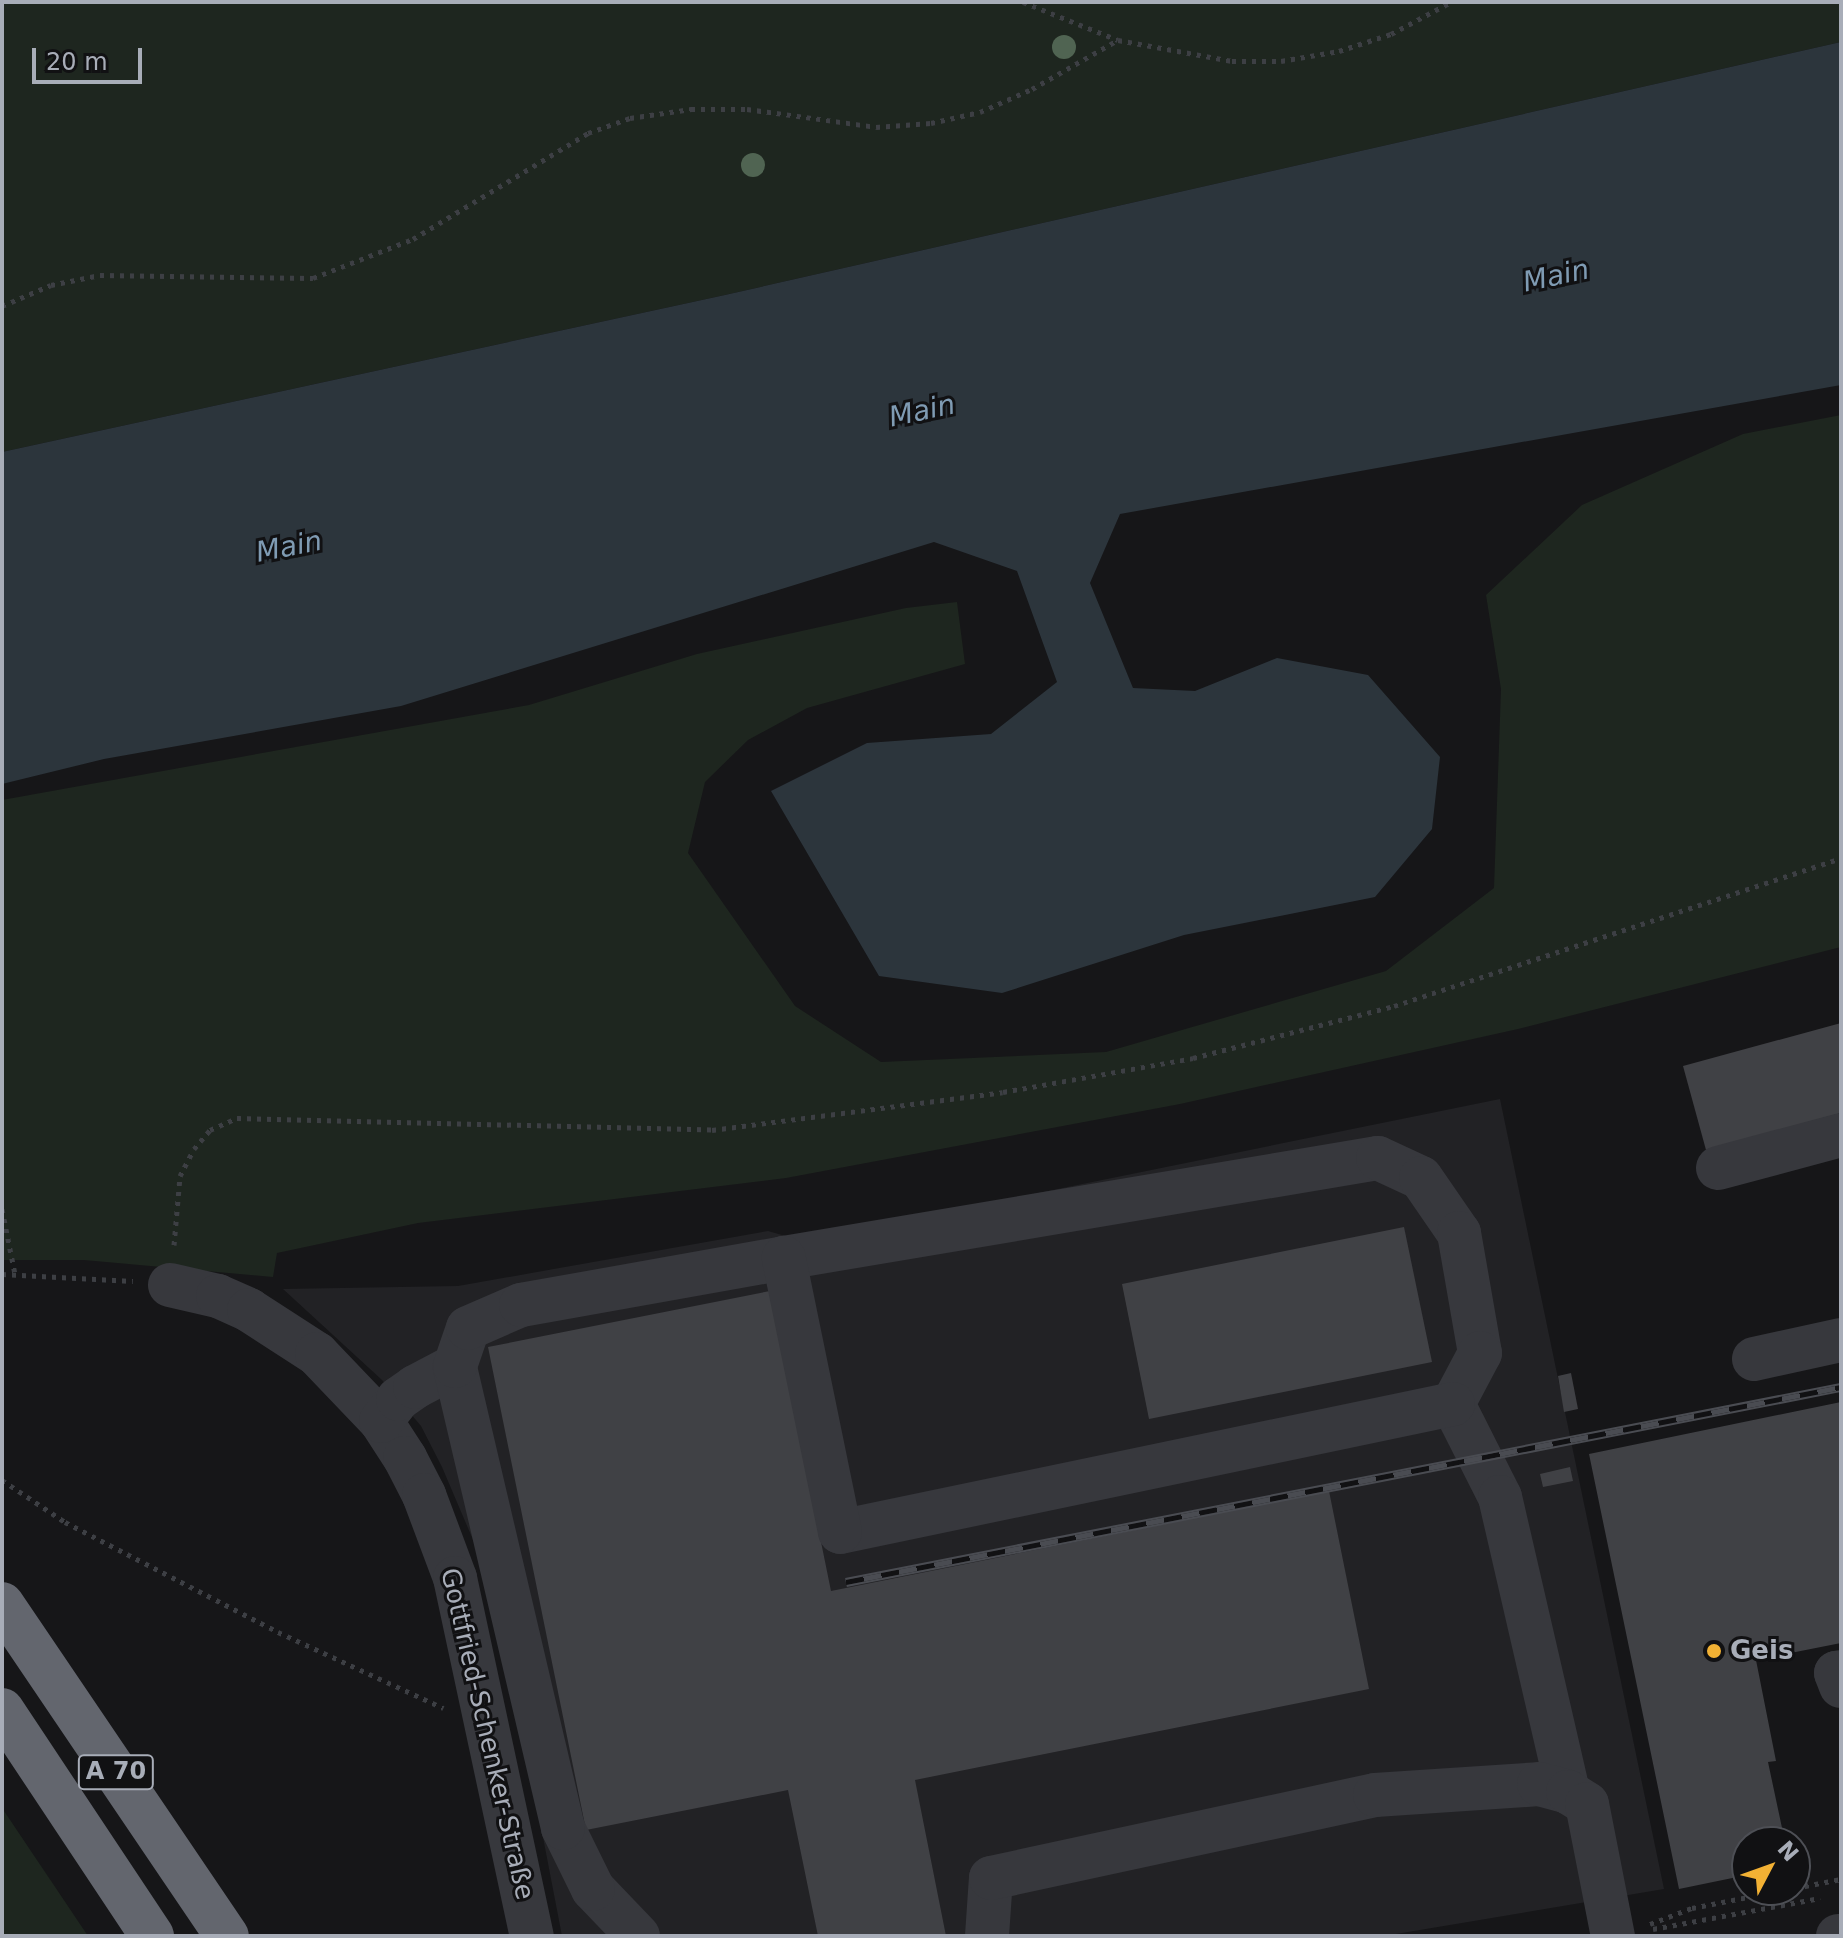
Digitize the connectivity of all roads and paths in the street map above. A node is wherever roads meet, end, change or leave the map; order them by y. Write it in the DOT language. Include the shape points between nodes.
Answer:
graph roads {
  1 [pos="1023,2"];
  2 [pos="1451,2"];
  3 [pos="1118,40"];
  4 [pos="2,306"];
  5 [pos="1841,858"];
  6 [pos="1841,1135"];
  7 [pos="1718,1168"];
  8 [pos="2,1209"];
  9 [pos="784,1258"];
  10 [pos="2,1274"];
  11 [pos="15,1274"];
  12 [pos="170,1285"];
  13 [pos="1841,1340"];
  14 [pos="1754,1359"];
  15 [pos="455,1366"];
  16 [pos="1453,1404"];
  17 [pos="381,1421"];
  18 [pos="2,1480"];
  19 [pos="2,1604"];
  20 [pos="1841,1672"];
  21 [pos="1841,1686"];
  22 [pos="2,1710"];
  23 [pos="484,1727"];
  24 [pos="1568,1792"];
  25 [pos="1841,1879"];
  26 [pos="1811,1885"];
  27 [pos="1731,1900"];
  28 [pos="1835,1923"];
  29 [pos="1634,1931"];
  30 [pos="152,1936"];
  31 [pos="227,1936"];
  32 [pos="532,1936"];
  33 [pos="638,1936"];
  34 [pos="987,1936"];
  1 -- 3 [label="path"];
  2 -- 3 [label="path" via="1391,34 1339,51 1281,61 1232,61"];
  3 -- 4 [label="path" via="1019,95 980,112 931,123 876,127 747,109 691,109 630,118 588,133 413,239 313,278 100,275 51,285"];
  5 -- 12 [label="path" via="1394,1006 1193,1058 1003,1092 712,1130 237,1118 210,1130 180,1176"];
  6 -- 7 [label="street"];
  8 -- 11 [label="path"];
  9 -- 15 [label="street" via="521,1305 468,1328"];
  9 -- 16 [label="street" via="1378,1158 1421,1178 1459,1233 1480,1353"];
  9 -- 16 [label="street" via="840,1532"];
  10 -- 11 [label="path"];
  11 -- 12 [label="path"];
  12 -- 17 [label="street, Gottfried-Schenker-Straße" via="218,1296 283,1330 317,1354"];
  13 -- 14 [label="street"];
  15 -- 17 [label="street" via="398,1399"];
  15 -- 33 [label="street" via="563,1828 593,1889"];
  16 -- 24 [label="street" via="1500,1497"];
  17 -- 23 [label="street, Gottfried-Schenker-Straße" via="424,1495 455,1578"];
  18 -- 23 [label="path" via="65,1522 250,1617"];
  19 -- 31 [label="highway, A 70"];
  20 -- 21 [label="street" via="1836,1673"];
  22 -- 30 [label="highway, A 70"];
  23 -- 32 [label="street, Gottfried-Schenker-Straße"];
  24 -- 29 [label="street" via="1587,1804"];
  24 -- 34 [label="street" via="1539,1784 1375,1795 991,1878"];
  25 -- 26 [label="path"];
  27 -- 29 [label="path" via="1692,1908"];
  28 -- 29 [label="path"];
}
